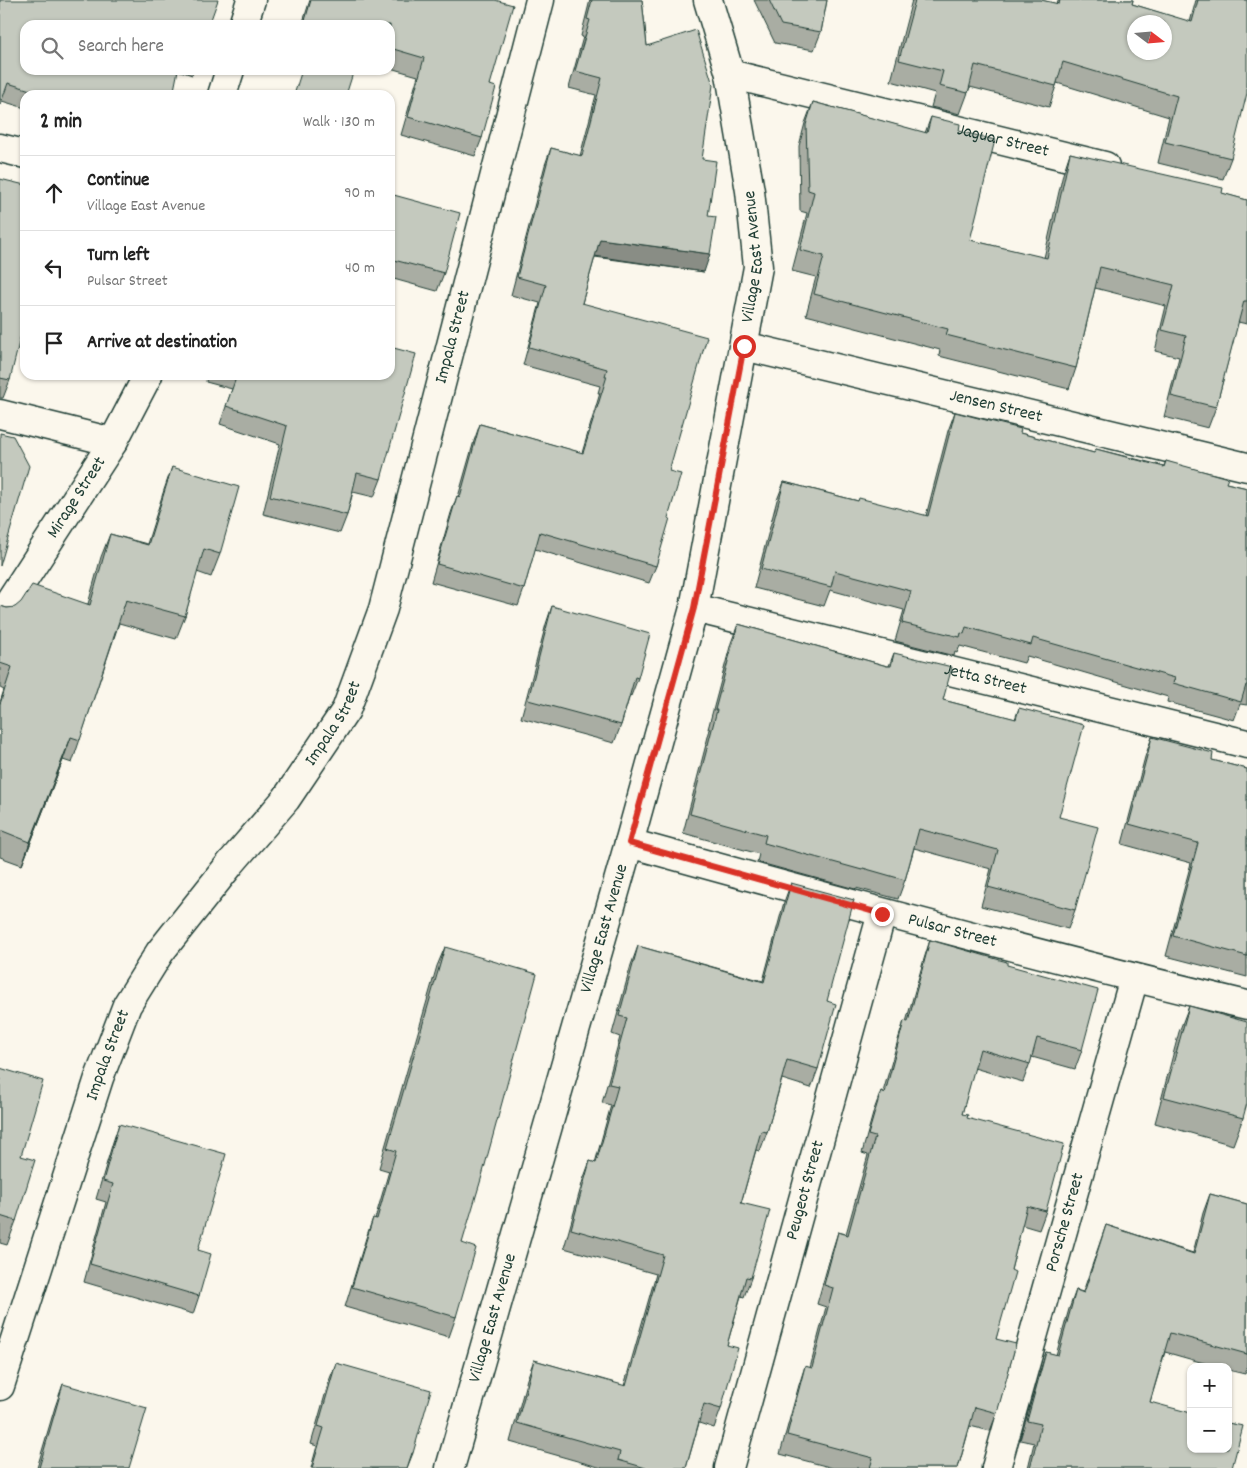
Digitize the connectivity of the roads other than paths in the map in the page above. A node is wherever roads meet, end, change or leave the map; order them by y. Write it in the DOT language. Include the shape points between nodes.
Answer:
graph roads {
  1 [pos="251,0"];
  2 [pos="540,0"];
  3 [pos="708,0"];
  4 [pos="245,20"];
  5 [pos="730,74"];
  6 [pos="228,75"];
  7 [pos="224,90"];
  8 [pos="0,148"];
  9 [pos="20,153"];
  10 [pos="1132,172"];
  11 [pos="744,346"];
  12 [pos="145,380"];
  13 [pos="0,414"];
  14 [pos="113,442"];
  15 [pos="1247,468"];
  16 [pos="694,608"];
  17 [pos="0,616"];
  18 [pos="1247,744"];
  19 [pos="629,843"];
  20 [pos="882,914"];
  21 [pos="1134,978"];
  22 [pos="1247,1005"];
  23 [pos="0,1386"];
  24 [pos="450,1468"];
  25 [pos="728,1468"];
  26 [pos="996,1468"];
  1 -- 4 [label="street"];
  2 -- 23 [label="street, Impala Street" via="383,610 346,710 286,799 160,952 127,1005 99,1078"];
  3 -- 5 [label="street, Village East Avenue"];
  5 -- 10 [label="street, Jaguar Street"];
  5 -- 11 [label="street, Village East Avenue" via="750,191 758,267"];
  6 -- 7 [label="street"];
  8 -- 9 [label="street"];
  11 -- 15 [label="street, Jensen Street"];
  11 -- 16 [label="street, Village East Avenue"];
  12 -- 14 [label="street, Mirage Street"];
  13 -- 14 [label="street"];
  14 -- 17 [label="street, Mirage Street"];
  16 -- 18 [label="street, Jetta Street"];
  16 -- 19 [label="street, Village East Avenue"];
  19 -- 20 [label="street, Pulsar Street"];
  19 -- 24 [label="street, Village East Avenue"];
  20 -- 21 [label="street, Pulsar Street"];
  20 -- 25 [label="street, Peugeot Street"];
  21 -- 22 [label="street, Pulsar Street"];
  21 -- 26 [label="street, Porsche Street"];
}
